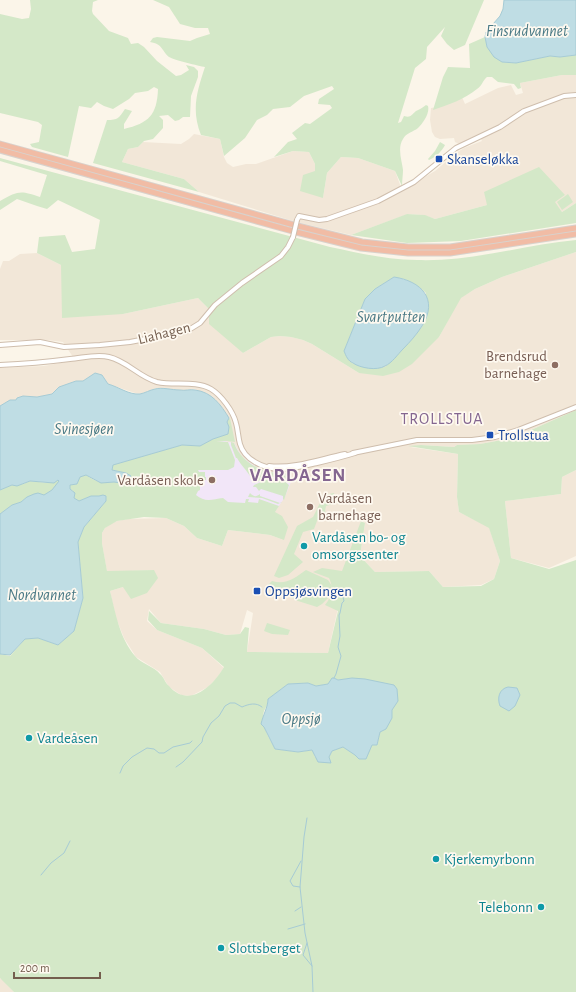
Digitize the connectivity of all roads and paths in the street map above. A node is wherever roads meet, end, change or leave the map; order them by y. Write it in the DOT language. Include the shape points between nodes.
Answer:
graph roads {
  1 [pos="576,95"];
  2 [pos="0,144"];
  3 [pos="0,150"];
  4 [pos="576,228"];
  5 [pos="576,234"];
  6 [pos="0,345"];
  7 [pos="0,365"];
  8 [pos="576,407"];
  1 -- 6 [label="main road, Liahagen, bridge" via="564,96 524,111 500,127 456,148 414,182 378,201 328,219 298,218 293,237 281,256 242,282 200,323 187,331 100,346 64,347 40,342"];
  2 -- 4 [label="highway" via="362,242 408,247 450,247"];
  3 -- 5 [label="highway" via="361,248 408,253 450,253"];
  7 -- 8 [label="main road" via="104,356 119,360 153,381 209,388 218,395 235,418 241,446 246,454 257,463 272,466 286,466 417,440 472,440 495,437"];
}
